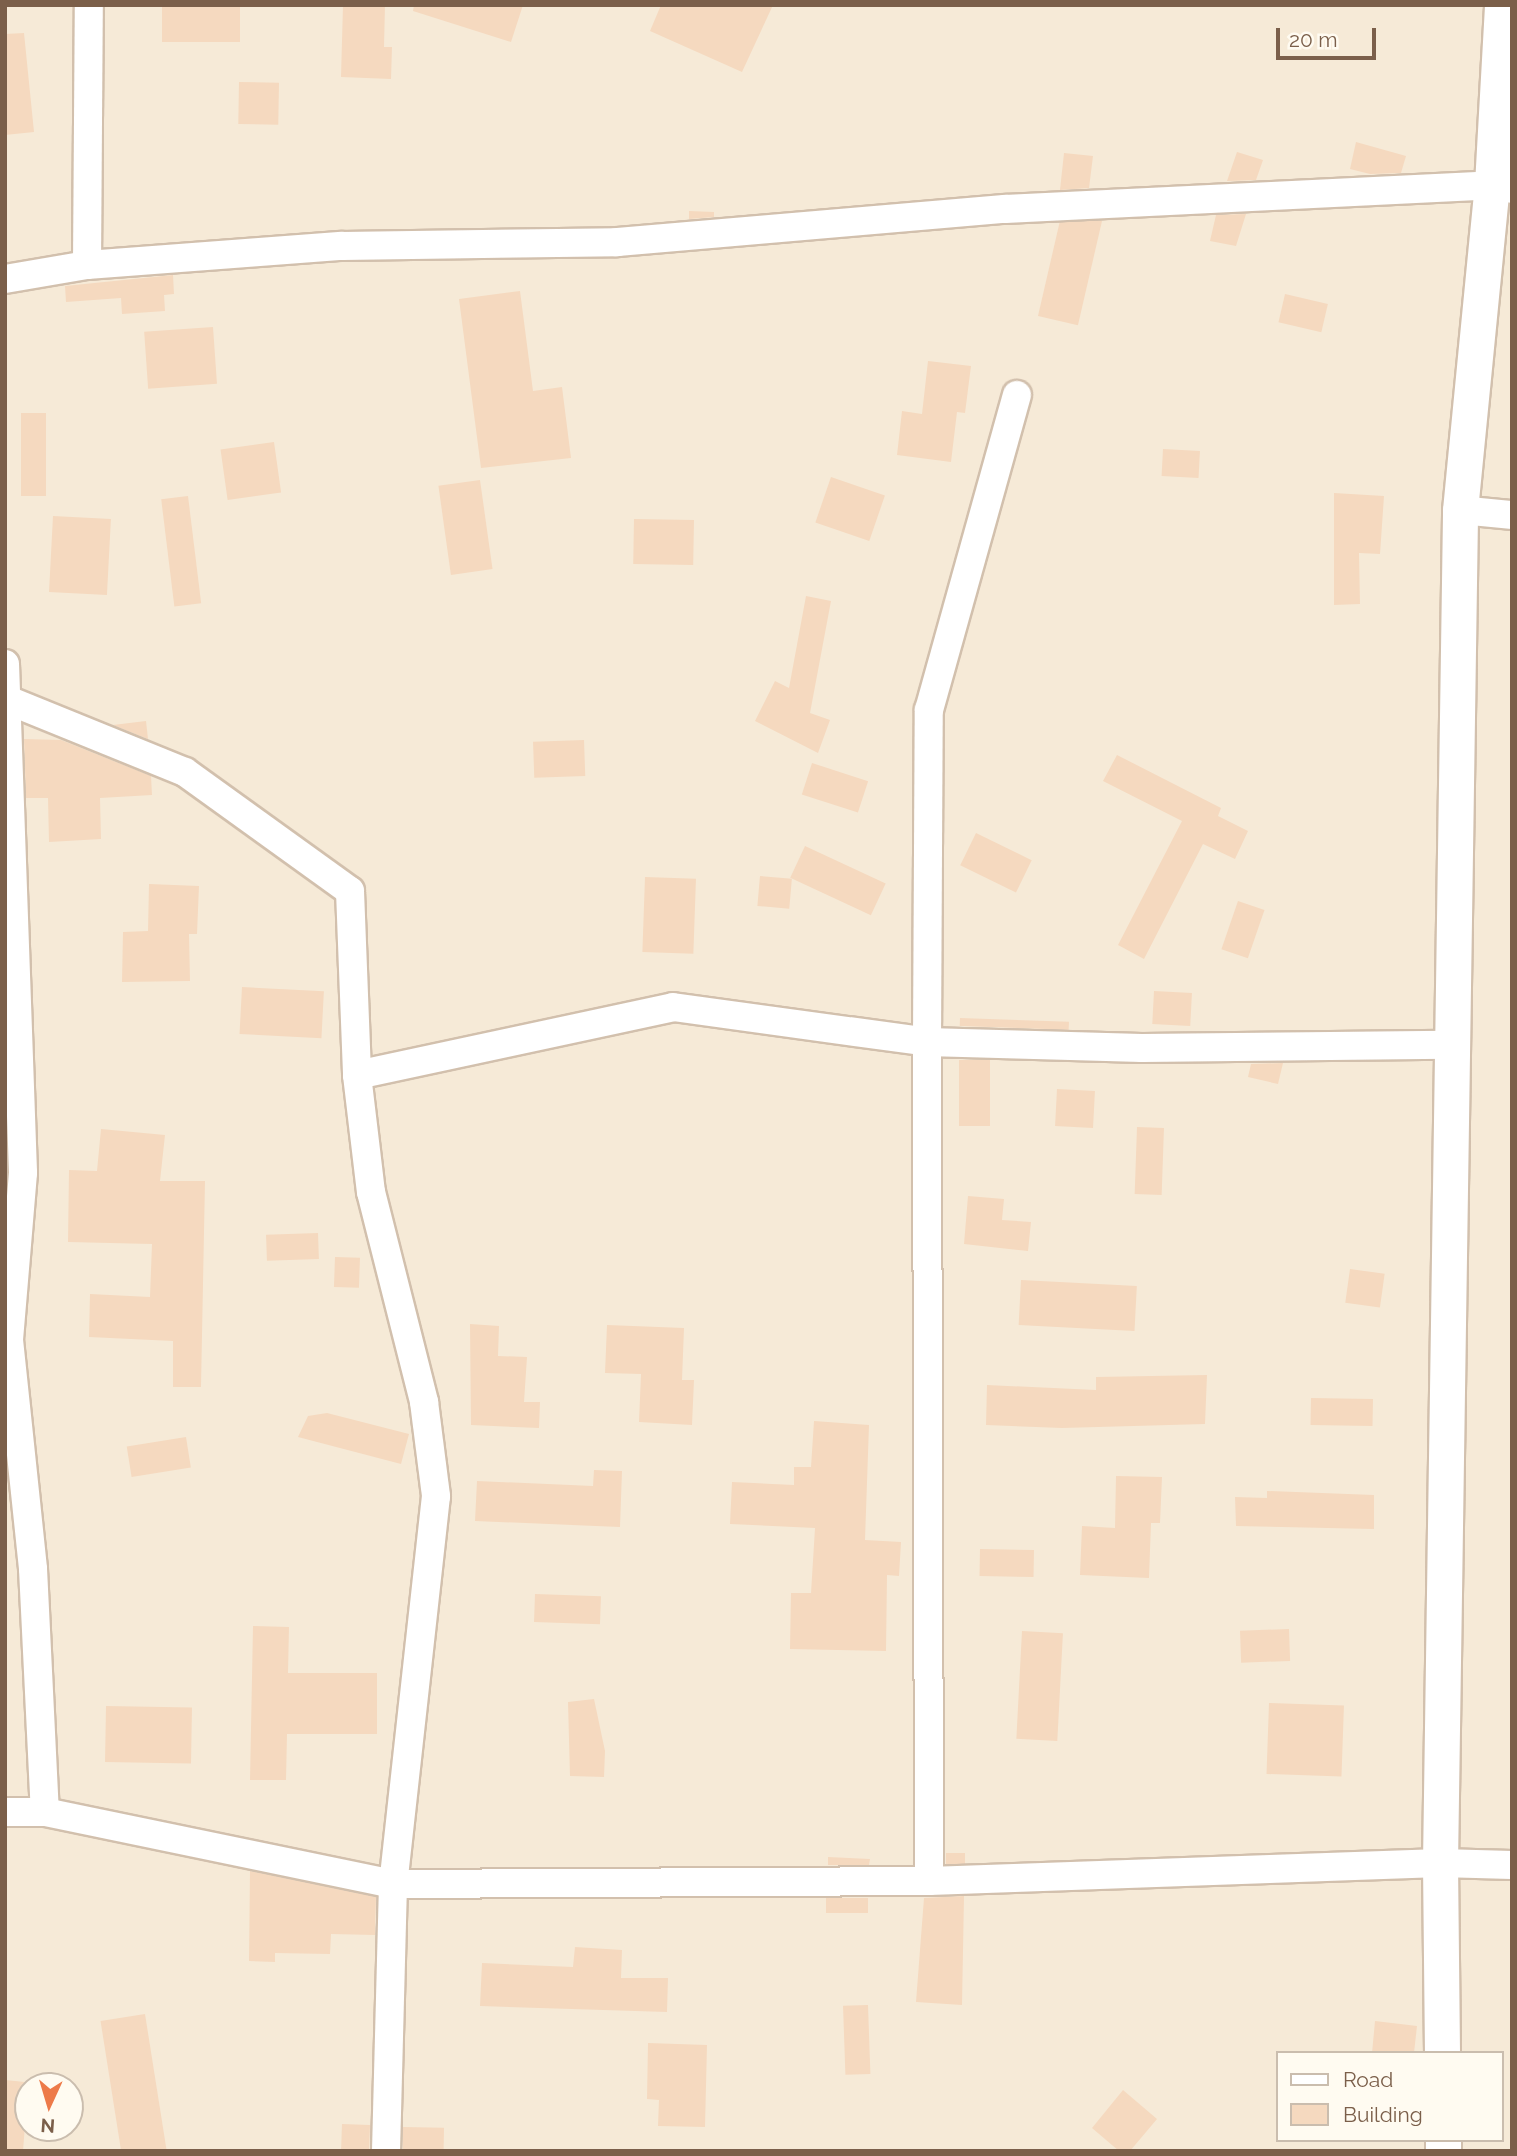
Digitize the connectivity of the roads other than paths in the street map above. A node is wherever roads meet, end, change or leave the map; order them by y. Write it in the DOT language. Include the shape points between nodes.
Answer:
graph roads {
  1 [pos="89,5"];
  2 [pos="1502,5"];
  3 [pos="1502,187"];
  4 [pos="87,265"];
  5 [pos="5,279"];
  6 [pos="1017,395"];
  7 [pos="1460,510"];
  8 [pos="1512,515"];
  9 [pos="5,663"];
  10 [pos="6,698"];
  11 [pos="927,1042"];
  12 [pos="1452,1045"];
  13 [pos="357,1075"];
  14 [pos="5,1812"];
  15 [pos="45,1812"];
  16 [pos="1440,1863"];
  17 [pos="1512,1865"];
  18 [pos="929,1881"];
  19 [pos="393,1884"];
  20 [pos="1442,2051"];
  21 [pos="386,2151"];
  1 -- 4 [label="street"];
  2 -- 3 [label="street"];
  3 -- 4 [label="street" via="1004,209 617,242 342,246"];
  3 -- 7 [label="street"];
  4 -- 5 [label="street"];
  6 -- 11 [label="street" via="929,710"];
  7 -- 8 [label="street"];
  7 -- 12 [label="street"];
  9 -- 10 [label="street"];
  10 -- 13 [label="street" via="185,772 350,891"];
  10 -- 15 [label="street" via="23,1173 9,1340 33,1569"];
  11 -- 12 [label="street" via="1142,1048"];
  11 -- 13 [label="street" via="673,1007"];
  11 -- 18 [label="street"];
  12 -- 16 [label="street"];
  13 -- 19 [label="street" via="371,1192 424,1402 436,1496"];
  14 -- 15 [label="street"];
  15 -- 19 [label="street"];
  16 -- 17 [label="street"];
  16 -- 18 [label="street"];
  16 -- 20 [label="street"];
  18 -- 19 [label="street"];
  19 -- 21 [label="street"];
}
